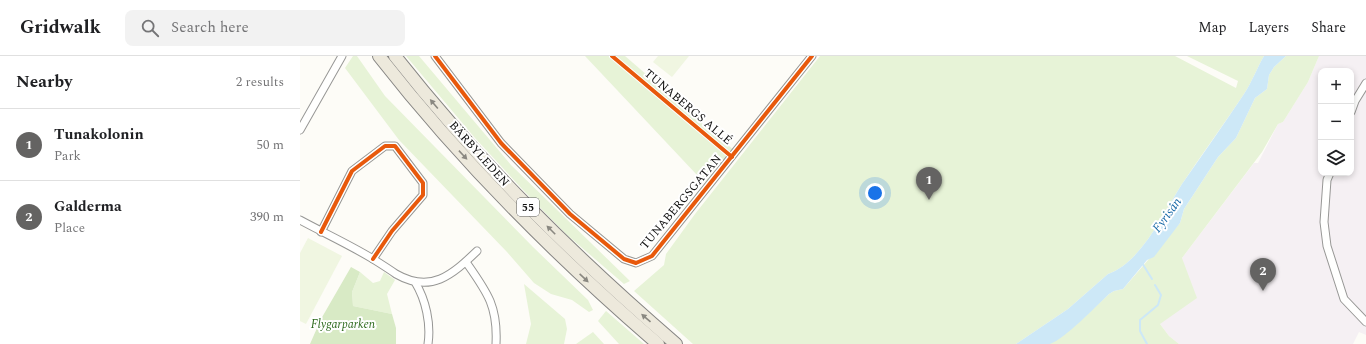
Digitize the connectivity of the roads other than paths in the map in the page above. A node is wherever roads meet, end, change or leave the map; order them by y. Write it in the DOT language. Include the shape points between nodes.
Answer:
graph roads {
  1 [pos="342,56"];
  2 [pos="379,56"];
  3 [pos="395,56"];
  4 [pos="435,56"];
  5 [pos="812,56"];
  6 [pos="1366,83"];
  7 [pos="1354,104"];
  8 [pos="300,130"];
  9 [pos="1329,176"];
  10 [pos="300,220"];
  11 [pos="321,232"];
  12 [pos="477,251"];
  13 [pos="373,259"];
  14 [pos="466,262"];
  15 [pos="415,282"];
  16 [pos="1366,322"];
  17 [pos="428,344"];
  18 [pos="496,344"];
  19 [pos="658,344"];
  20 [pos="676,344"];
  1 -- 8 [label="street"];
  2 -- 19 [label="main road, BÄRBYLEDEN / 55, one-way" via="437,127 506,201 575,269"];
  20 -- 3 [label="main road, BÄRBYLEDEN / 55, one-way" via="576,256 513,192 451,124"];
  4 -- 5 [label="street, TUNABERGSGATAN" via="501,143 570,214 624,259 636,263 652,256"];
  6 -- 7 [label="street"];
  9 -- 16 [label="street" via="1324,222 1327,246 1344,299"];
  10 -- 11 [label="street"];
  11 -- 13 [label="street"];
  11 -- 13 [label="street" via="352,171 385,146 395,146 423,183 423,195 392,231"];
  12 -- 14 [label="street"];
  13 -- 15 [label="street" via="397,275"];
  14 -- 15 [label="street" via="447,277 430,282"];
  14 -- 18 [label="street" via="488,293 497,330"];
  15 -- 17 [label="street" via="424,301 428,320"];
}
